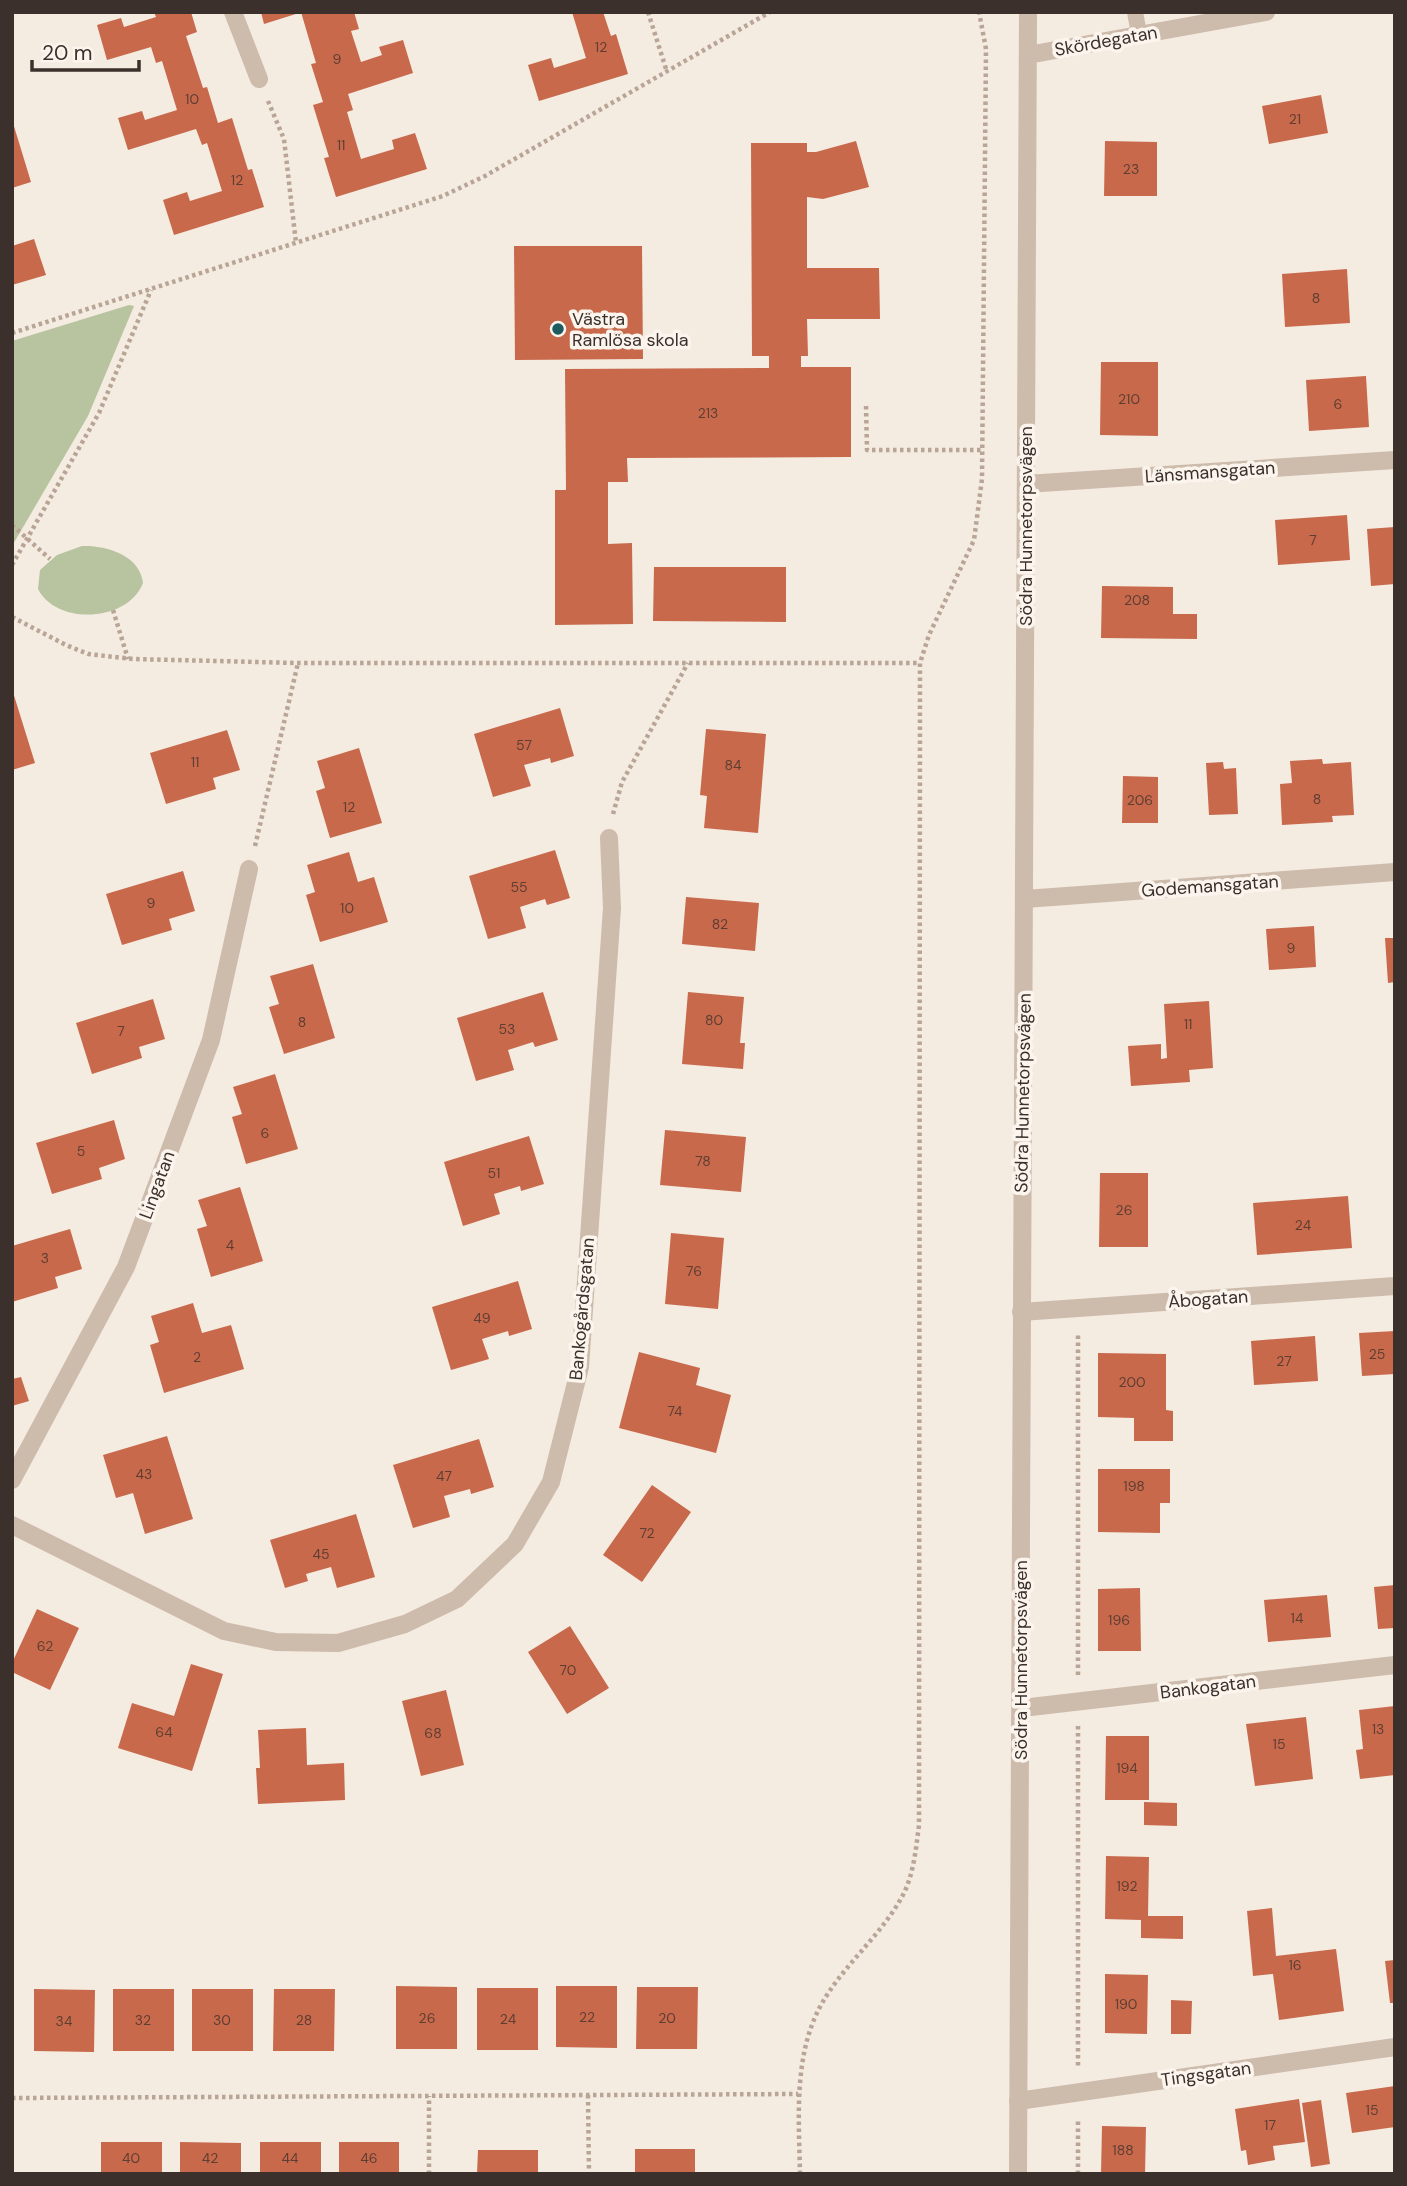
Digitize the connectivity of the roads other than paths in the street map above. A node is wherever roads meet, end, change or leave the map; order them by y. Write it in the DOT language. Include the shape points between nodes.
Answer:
graph roads {
  1 [pos="233,12"];
  2 [pos="1028,12"];
  3 [pos="1135,12"];
  4 [pos="1266,12"];
  5 [pos="1139,34"];
  6 [pos="1028,55"];
  7 [pos="259,79"];
  8 [pos="1395,460"];
  9 [pos="1026,484"];
  10 [pos="609,838"];
  11 [pos="248,869"];
  12 [pos="1395,872"];
  13 [pos="1026,899"];
  14 [pos="1395,1286"];
  15 [pos="1021,1312"];
  16 [pos="12,1480"];
  17 [pos="12,1525"];
  18 [pos="1395,1665"];
  19 [pos="1021,1708"];
  20 [pos="1395,2047"];
  21 [pos="1018,2101"];
  22 [pos="1018,2174"];
  1 -- 7 [label="street"];
  2 -- 6 [label="street, Södra Hunnetorpsvägen"];
  3 -- 5 [label="lane"];
  4 -- 5 [label="street, Skördegatan"];
  5 -- 6 [label="street, Skördegatan"];
  6 -- 9 [label="street, Södra Hunnetorpsvägen"];
  8 -- 9 [label="street, Länsmansgatan"];
  9 -- 13 [label="street, Södra Hunnetorpsvägen"];
  10 -- 17 [label="street, Bankogårdsgatan" via="612,908 580,1367 551,1482 515,1544 457,1599 405,1624 338,1643 276,1642 224,1631"];
  11 -- 16 [label="street, Lingatan" via="211,1040 126,1267"];
  12 -- 13 [label="street, Godemansgatan"];
  13 -- 15 [label="street, Södra Hunnetorpsvägen"];
  14 -- 15 [label="street, Åbogatan"];
  15 -- 19 [label="street, Södra Hunnetorpsvägen"];
  18 -- 19 [label="street, Bankogatan"];
  19 -- 21 [label="street, Södra Hunnetorpsvägen"];
  20 -- 21 [label="street, Tingsgatan"];
  21 -- 22 [label="street, Södra Hunnetorpsvägen"];
}
